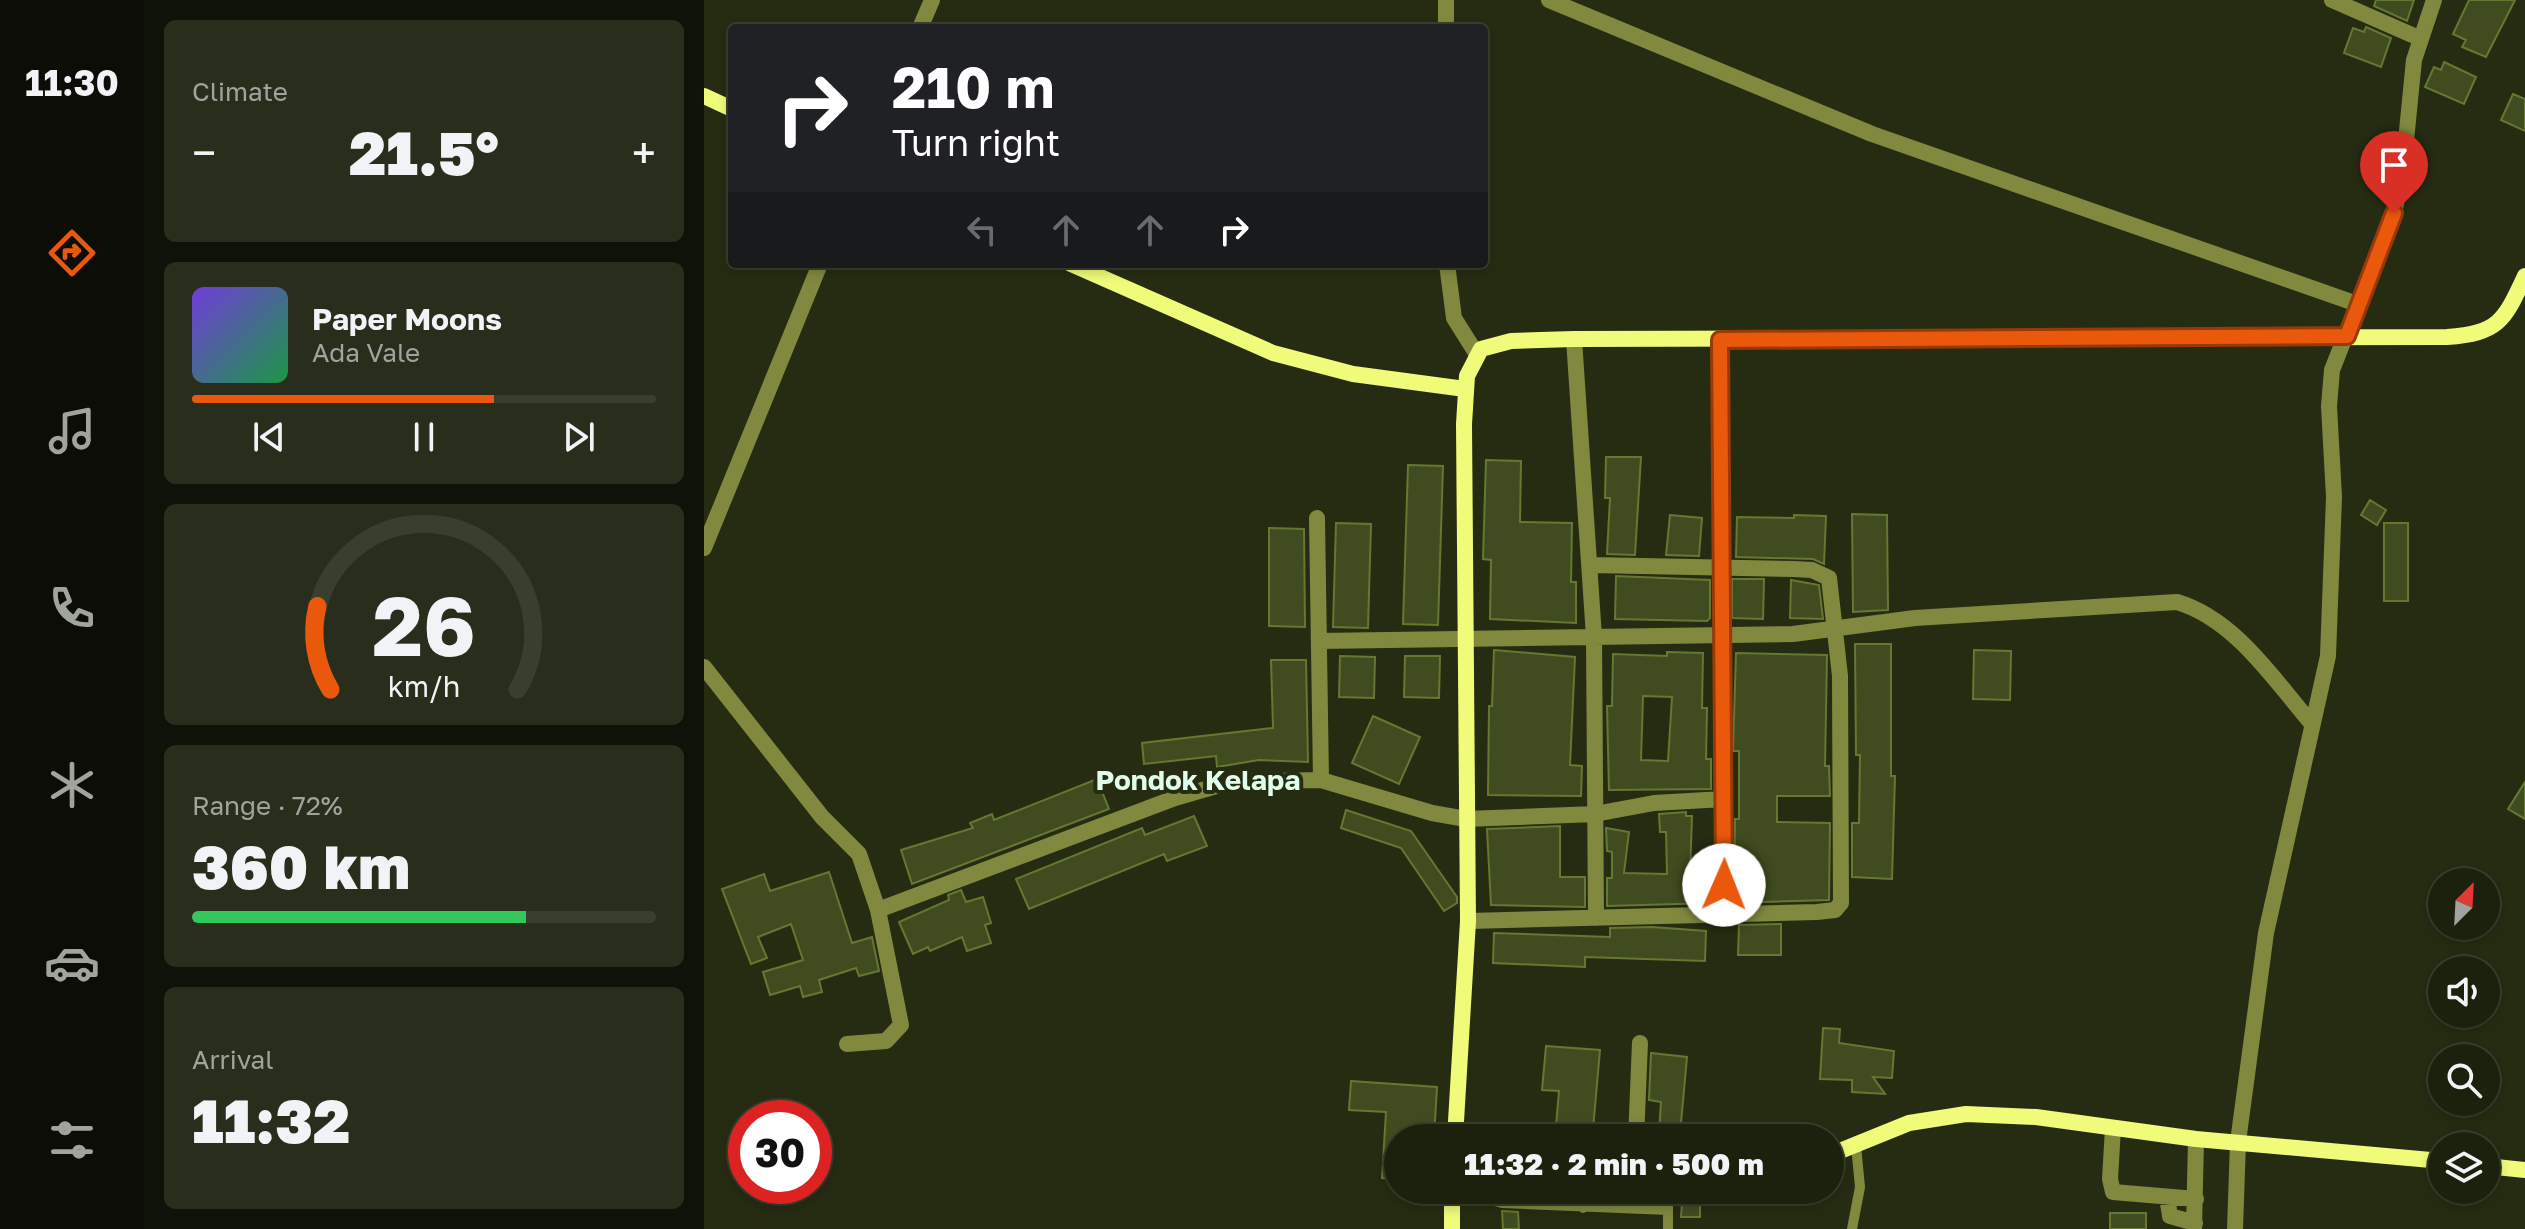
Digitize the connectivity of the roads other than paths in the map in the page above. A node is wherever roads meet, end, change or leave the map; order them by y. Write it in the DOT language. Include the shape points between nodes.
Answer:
graph roads {
  1 [pos="932,0"];
  2 [pos="1446,0"];
  3 [pos="1549,0"];
  4 [pos="2332,0"];
  5 [pos="2434,0"];
  6 [pos="922,24"];
  7 [pos="1446,24"];
  8 [pos="2419,38"];
  9 [pos="704,96"];
  10 [pos="728,107"];
  11 [pos="818,268"];
  12 [pos="1080,268"];
  13 [pos="1448,268"];
  14 [pos="2525,276"];
  15 [pos="2360,305"];
  16 [pos="2347,336"];
  17 [pos="1574,339"];
  18 [pos="1720,340"];
  19 [pos="1476,353"];
  20 [pos="1465,389"];
  21 [pos="1317,518"];
  22 [pos="704,548"];
  23 [pos="1591,565"];
  24 [pos="1720,567"];
  25 [pos="1837,629"];
  26 [pos="1722,636"];
  27 [pos="1594,637"];
  28 [pos="1463,638"];
  29 [pos="1319,641"];
  30 [pos="704,667"];
  31 [pos="2312,724"];
  32 [pos="1321,780"];
  33 [pos="1724,799"];
  34 [pos="1595,814"];
  35 [pos="1466,819"];
  36 [pos="878,910"];
  37 [pos="1723,914"];
  38 [pos="1596,918"];
  39 [pos="1468,921"];
  40 [pos="1640,1043"];
  41 [pos="847,1044"];
  42 [pos="1456,1124"];
  43 [pos="1637,1124"];
  44 [pos="2113,1128"];
  45 [pos="2196,1139"];
  46 [pos="2238,1142"];
  47 [pos="1856,1146"];
  48 [pos="1844,1150"];
  49 [pos="2428,1160"];
  50 [pos="2500,1167"];
  51 [pos="2525,1170"];
  52 [pos="2167,1197"];
  53 [pos="2196,1199"];
  54 [pos="1453,1204"];
  55 [pos="1518,1204"];
  56 [pos="1583,1204"];
  57 [pos="1668,1204"];
  58 [pos="1583,1208"];
  59 [pos="1668,1210"];
  60 [pos="2194,1226"];
  61 [pos="1452,1229"];
  62 [pos="1668,1229"];
  63 [pos="1852,1229"];
  64 [pos="2235,1229"];
  1 -- 6 [label="street"];
  2 -- 7 [label="street"];
  3 -- 15 [label="street" via="1872,134"];
  4 -- 8 [label="street"];
  5 -- 8 [label="street"];
  8 -- 15 [label="street" via="2399,191"];
  9 -- 10 [label="street"];
  11 -- 22 [label="street"];
  12 -- 20 [label="street" via="1273,353 1353,374"];
  13 -- 19 [label="street" via="1454,318"];
  14 -- 16 [label="street" via="2504,318 2480,334"];
  15 -- 16 [label="street"];
  16 -- 18 [label="street"];
  16 -- 31 [label="street" via="2334,360 2329,388 2332,608 2328,656"];
  17 -- 18 [label="street"];
  17 -- 19 [label="street" via="1495,343"];
  17 -- 23 [label="street"];
  18 -- 24 [label="street"];
  19 -- 20 [label="street"];
  20 -- 28 [label="street"];
  21 -- 29 [label="street"];
  23 -- 24 [label="street"];
  23 -- 27 [label="street"];
  24 -- 25 [label="street" via="1825,574 1833,588"];
  24 -- 26 [label="street"];
  25 -- 26 [label="street"];
  25 -- 31 [label="street" via="1915,618 2177,602 2203,612 2232,634"];
  25 -- 37 [label="street" via="1840,906 1817,912"];
  26 -- 27 [label="street"];
  26 -- 33 [label="street"];
  27 -- 28 [label="street"];
  27 -- 34 [label="street"];
  28 -- 29 [label="street"];
  28 -- 35 [label="street"];
  29 -- 32 [label="street"];
  30 -- 36 [label="street" via="822,817 852,843"];
  31 -- 46 [label="street" via="2266,933"];
  32 -- 35 [label="street"];
  32 -- 36 [label="street" via="1263,779 1203,788"];
  33 -- 34 [label="street" via="1654,803"];
  33 -- 37 [label="street"];
  34 -- 35 [label="street"];
  34 -- 38 [label="street"];
  35 -- 39 [label="street"];
  36 -- 41 [label="street" via="901,1025 886,1041"];
  37 -- 38 [label="street"];
  38 -- 39 [label="street"];
  39 -- 42 [label="street"];
  40 -- 43 [label="street"];
  44 -- 45 [label="street"];
  44 -- 47 [label="street" via="1966,1114 1909,1123"];
  44 -- 52 [label="street" via="2112,1190"];
  45 -- 46 [label="street"];
  45 -- 53 [label="street"];
  46 -- 49 [label="street"];
  46 -- 64 [label="street"];
  47 -- 48 [label="street"];
  47 -- 63 [label="lane" via="1860,1187"];
  50 -- 51 [label="street"];
  52 -- 53 [label="street"];
  52 -- 60 [label="street" via="2170,1216"];
  53 -- 60 [label="street"];
  54 -- 61 [label="street"];
  55 -- 58 [label="lane"];
  56 -- 58 [label="lane"];
  57 -- 59 [label="lane"];
  58 -- 59 [label="lane"];
  59 -- 62 [label="lane"];
}
